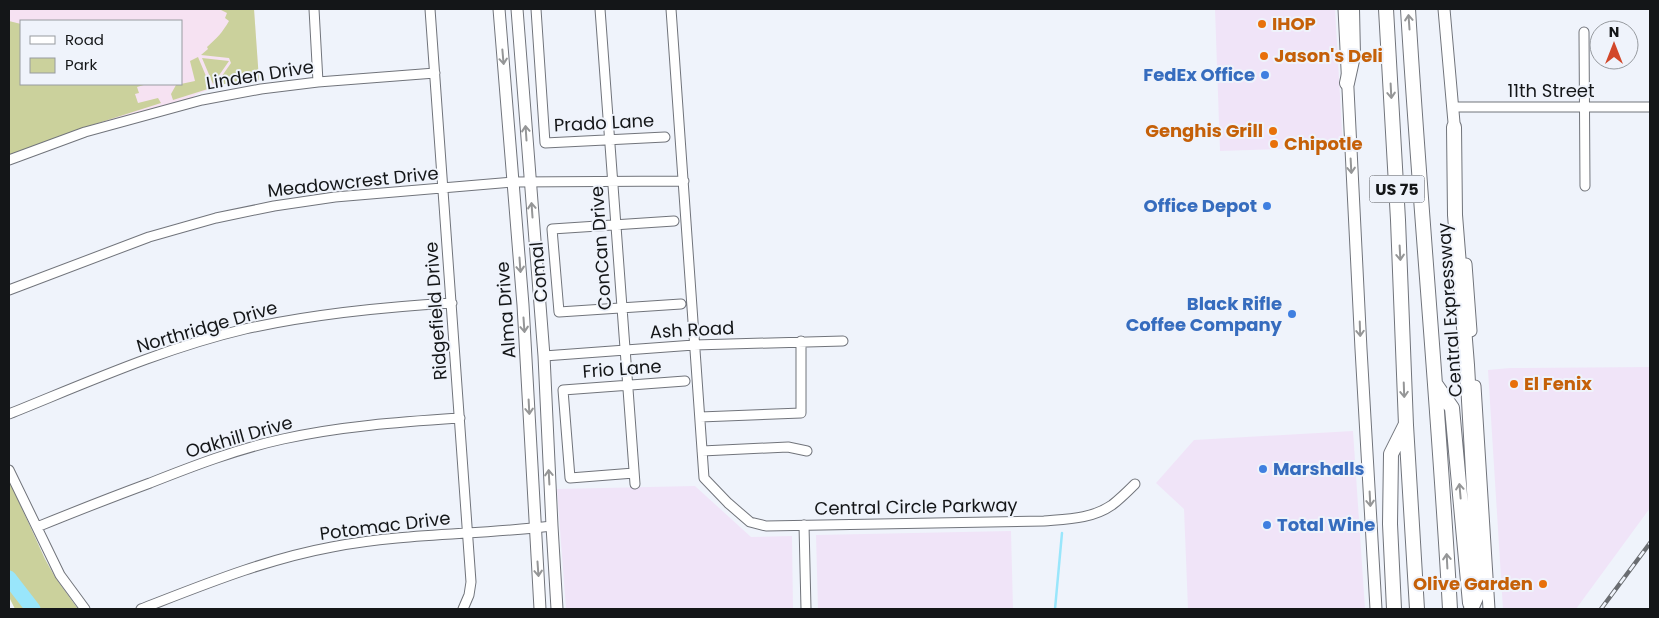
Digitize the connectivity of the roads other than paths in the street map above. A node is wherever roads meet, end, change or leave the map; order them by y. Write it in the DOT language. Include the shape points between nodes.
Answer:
graph roads {
  1 [pos="314,9"];
  2 [pos="430,9"];
  3 [pos="499,9"];
  4 [pos="517,9"];
  5 [pos="536,9"];
  6 [pos="600,9"];
  7 [pos="671,9"];
  8 [pos="1344,9"];
  9 [pos="1352,9"];
  10 [pos="1386,9"];
  11 [pos="1408,9"];
  12 [pos="1444,9"];
  13 [pos="1584,32"];
  14 [pos="435,73"];
  15 [pos="318,82"];
  16 [pos="1347,83"];
  17 [pos="1453,107"];
  18 [pos="1585,107"];
  19 [pos="1650,108"];
  20 [pos="1454,126"];
  21 [pos="665,137"];
  22 [pos="609,140"];
  23 [pos="9,160"];
  24 [pos="612,181"];
  25 [pos="684,181"];
  26 [pos="514,182"];
  27 [pos="530,182"];
  28 [pos="1585,186"];
  29 [pos="443,188"];
  30 [pos="674,221"];
  31 [pos="615,224"];
  32 [pos="9,290"];
  33 [pos="452,303"];
  34 [pos="681,304"];
  35 [pos="622,309"];
  36 [pos="843,340"];
  37 [pos="801,342"];
  38 [pos="694,345"];
  39 [pos="625,350"];
  40 [pos="544,356"];
  41 [pos="685,381"];
  42 [pos="1436,384"];
  43 [pos="628,385"];
  44 [pos="9,414"];
  45 [pos="700,417"];
  46 [pos="460,418"];
  47 [pos="1406,425"];
  48 [pos="702,450"];
  49 [pos="807,450"];
  50 [pos="9,470"];
  51 [pos="634,473"];
  52 [pos="635,484"];
  53 [pos="1135,484"];
  54 [pos="804,525"];
  55 [pos="552,526"];
  56 [pos="37,527"];
  57 [pos="535,528"];
  58 [pos="468,533"];
  59 [pos="85,609"];
  60 [pos="141,609"];
  61 [pos="463,609"];
  62 [pos="540,609"];
  63 [pos="557,609"];
  64 [pos="806,609"];
  65 [pos="1376,609"];
  66 [pos="1394,609"];
  67 [pos="1417,609"];
  68 [pos="1450,609"];
  69 [pos="1471,609"];
  70 [pos="1489,609"];
  1 -- 15 [label="street"];
  2 -- 14 [label="street, Ridgefield Drive"];
  3 -- 26 [label="main road, Alma Drive, one-way"];
  27 -- 4 [label="main road, Alma Drive, one-way"];
  5 -- 22 [label="street, Prado Lane" via="545,143"];
  6 -- 22 [label="street, ConCan Drive"];
  7 -- 25 [label="street"];
  8 -- 16 [label="main road"];
  9 -- 16 [label="highway" via="1353,56"];
  10 -- 47 [label="highway, US 75, one-way"];
  42 -- 11 [label="highway, Central Expressway / US 75, one-way"];
  12 -- 17 [label="main road, Central Expressway"];
  13 -- 18 [label="street"];
  14 -- 15 [label="street, Linden Drive"];
  14 -- 29 [label="street, Ridgefield Drive"];
  15 -- 23 [label="street, Linden Drive" via="202,100 85,132"];
  16 -- 65 [label="main road, one-way"];
  17 -- 18 [label="street, 11th Street"];
  17 -- 20 [label="main road, Central Expressway"];
  18 -- 19 [label="street, 11th Street"];
  18 -- 28 [label="street"];
  20 -- 69 [label="highway" via="1456,222 1477,543 1478,593"];
  20 -- 70 [label="main road, Central Expressway" via="1474,366"];
  21 -- 22 [label="street, Prado Lane"];
  22 -- 24 [label="street, ConCan Drive"];
  24 -- 25 [label="street, Meadowcrest Drive"];
  24 -- 27 [label="street, Meadowcrest Drive"];
  24 -- 31 [label="street, ConCan Drive"];
  25 -- 38 [label="street"];
  26 -- 27 [label="street, Meadowcrest Drive"];
  26 -- 29 [label="street, Meadowcrest Drive"];
  26 -- 57 [label="main road, Alma Drive, one-way"];
  40 -- 27 [label="main road, Alma Drive, one-way"];
  29 -- 32 [label="street, Meadowcrest Drive" via="335,197 216,218 149,237"];
  29 -- 33 [label="street, Ridgefield Drive"];
  30 -- 31 [label="street"];
  31 -- 35 [label="street, ConCan Drive"];
  31 -- 35 [label="street, Comal" via="552,229 559,312"];
  33 -- 44 [label="street, Northridge Drive" via="358,310 243,330 151,358"];
  33 -- 46 [label="street, Ridgefield Drive"];
  34 -- 35 [label="street"];
  35 -- 39 [label="street, ConCan Drive"];
  36 -- 37 [label="street, Ash Road"];
  37 -- 38 [label="street, Ash Road"];
  37 -- 45 [label="street" via="801,413"];
  38 -- 39 [label="street, Ash Road"];
  38 -- 45 [label="street"];
  39 -- 40 [label="street, Ash Road"];
  39 -- 43 [label="street, ConCan Drive"];
  55 -- 40 [label="main road, Alma Drive, one-way"];
  41 -- 43 [label="street, Frio Lane"];
  68 -- 42 [label="highway, Central Expressway / US 75, one-way"];
  69 -- 42 [label="highway, one-way" via="1452,408"];
  43 -- 51 [label="street, ConCan Drive"];
  43 -- 51 [label="street, Frio Lane" via="563,390 570,478"];
  45 -- 48 [label="street"];
  46 -- 56 [label="street, Oakhill Drive" via="330,430 248,448 197,464"];
  46 -- 58 [label="street, Ridgefield Drive"];
  47 -- 66 [label="highway" via="1391,454 1390,533"];
  47 -- 67 [label="highway, US 75"];
  48 -- 49 [label="street" via="788,447"];
  48 -- 54 [label="street, Central Circle Parkway" via="704,478 750,522 766,526"];
  50 -- 56 [label="street"];
  51 -- 52 [label="street, ConCan Drive"];
  53 -- 54 [label="street, Central Circle Parkway" via="1112,505 1095,514 1075,518"];
  54 -- 64 [label="street"];
  55 -- 57 [label="street, Potomac Drive"];
  55 -- 63 [label="main road, Alma Drive"];
  56 -- 59 [label="street" via="60,575"];
  57 -- 58 [label="street, Potomac Drive"];
  57 -- 62 [label="main road, Alma Drive, one-way"];
  58 -- 60 [label="street, Potomac Drive" via="383,539 332,547 226,576"];
  58 -- 61 [label="street, Ridgefield Drive" via="471,582"];
}
